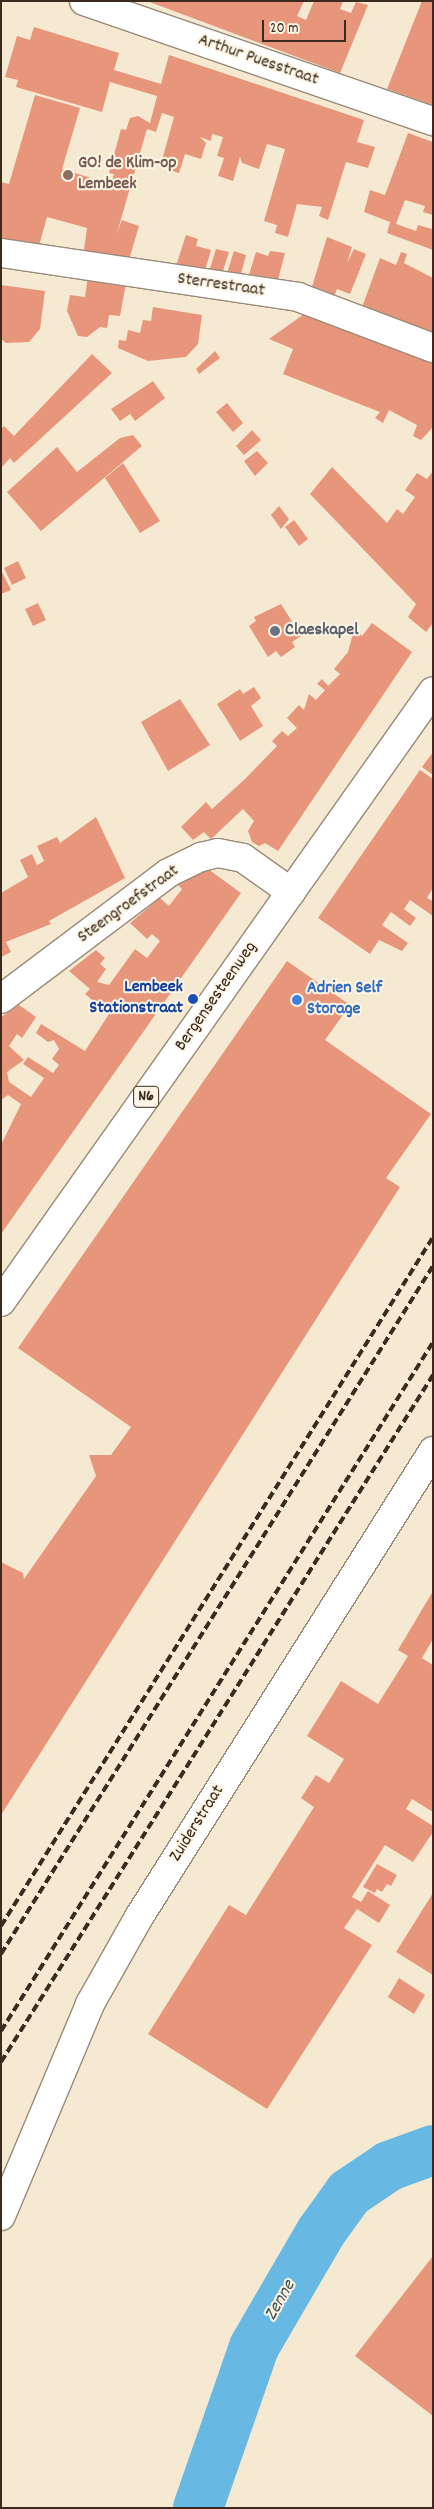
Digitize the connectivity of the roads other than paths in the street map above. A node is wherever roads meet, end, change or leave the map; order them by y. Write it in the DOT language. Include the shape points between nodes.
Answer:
graph roads {
  1 [pos="84,1"];
  2 [pos="433,121"];
  3 [pos="1,253"];
  4 [pos="433,348"];
  5 [pos="433,691"];
  6 [pos="291,892"];
  7 [pos="1,999"];
  8 [pos="1,1302"];
  9 [pos="433,1451"];
  10 [pos="1,2216"];
  1 -- 2 [label="street, Arthur Puesstraat"];
  3 -- 4 [label="street, Sterrestraat" via="298,297"];
  5 -- 6 [label="street, Bergensesteenweg / N6"];
  6 -- 7 [label="street, Steengroefstraat" via="243,858 218,853 201,857 168,873"];
  6 -- 8 [label="street, Bergensesteenweg / N6"];
  9 -- 10 [label="street, Zuiderstraat" via="139,1917 90,2004"];
}
